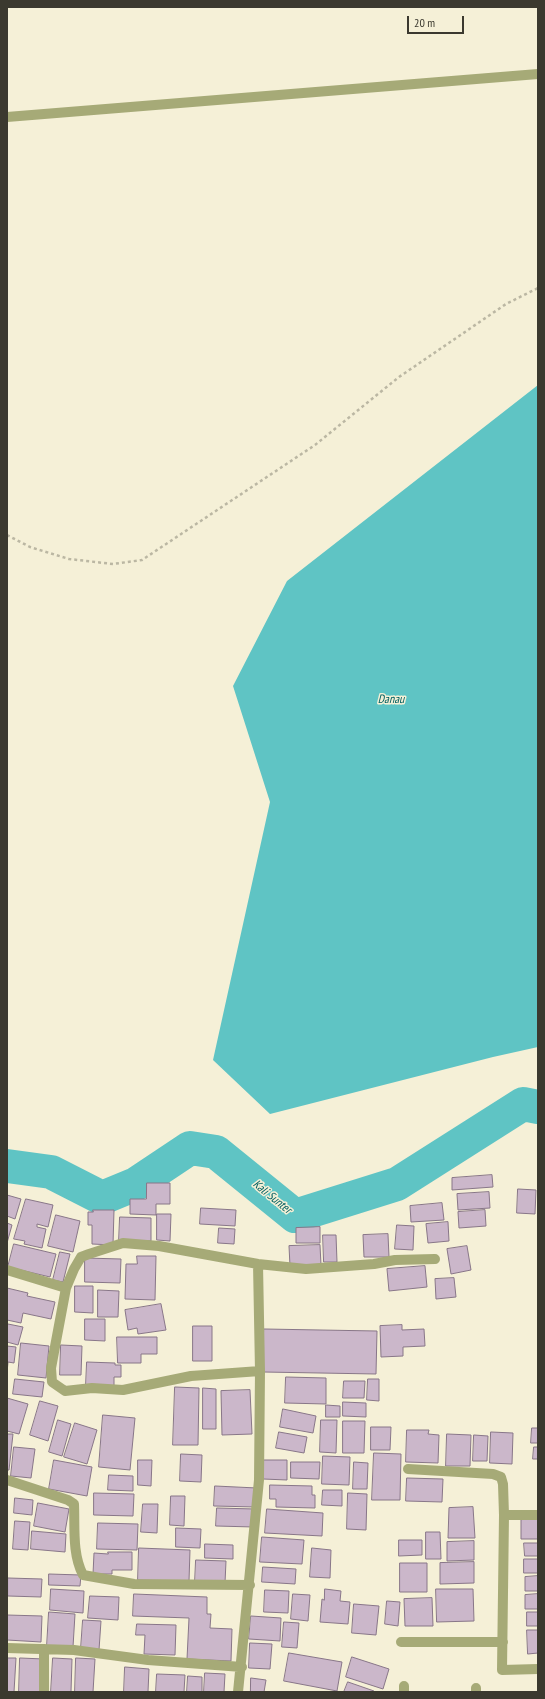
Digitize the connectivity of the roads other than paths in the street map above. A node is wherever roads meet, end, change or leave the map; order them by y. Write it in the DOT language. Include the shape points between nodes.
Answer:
graph roads {
  1 [pos="538,74"];
  2 [pos="7,117"];
  3 [pos="435,1259"];
  4 [pos="258,1264"];
  5 [pos="7,1270"];
  6 [pos="66,1288"];
  7 [pos="260,1371"];
  8 [pos="408,1469"];
  9 [pos="7,1480"];
  10 [pos="538,1515"];
  11 [pos="504,1516"];
  12 [pos="250,1585"];
  13 [pos="401,1642"];
  14 [pos="503,1642"];
  15 [pos="7,1648"];
  16 [pos="44,1649"];
  17 [pos="242,1666"];
  18 [pos="538,1668"];
  19 [pos="44,1692"];
  20 [pos="238,1692"];
  1 -- 2 [label="street"];
  3 -- 4 [label="street" via="395,1260 306,1269"];
  4 -- 6 [label="street" via="159,1246 123,1243 81,1257"];
  4 -- 7 [label="street"];
  5 -- 6 [label="street"];
  6 -- 7 [label="street" via="51,1368 52,1382 65,1391 92,1388 123,1390 191,1376"];
  7 -- 12 [label="street" via="259,1480"];
  8 -- 11 [label="street" via="493,1474 501,1477"];
  9 -- 12 [label="street" via="74,1504 76,1554 83,1575 134,1584"];
  10 -- 11 [label="street"];
  11 -- 14 [label="street"];
  12 -- 17 [label="street"];
  13 -- 14 [label="street"];
  14 -- 18 [label="street" via="502,1670"];
  15 -- 16 [label="street"];
  16 -- 17 [label="street" via="74,1650 148,1660"];
  16 -- 19 [label="street"];
  17 -- 20 [label="street"];
}
